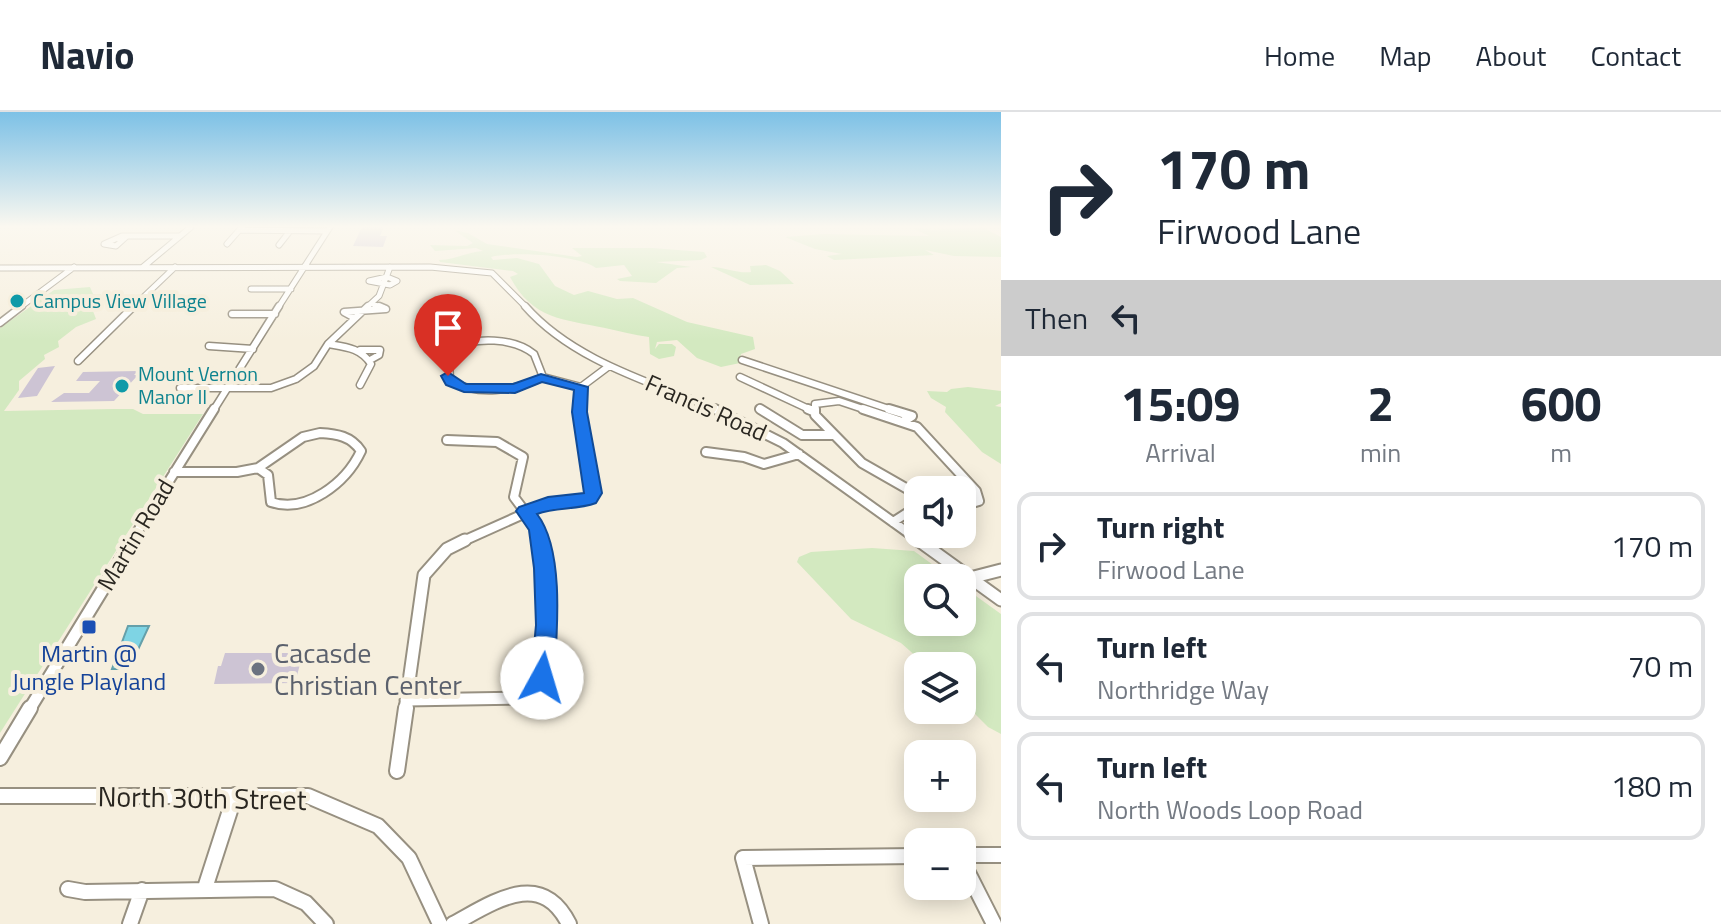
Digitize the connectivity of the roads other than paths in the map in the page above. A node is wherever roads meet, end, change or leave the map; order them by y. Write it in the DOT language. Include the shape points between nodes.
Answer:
graph roads {
  1 [pos="146,265"];
  2 [pos="74,267"];
  3 [pos="143,267"];
  4 [pos="175,267"];
  5 [pos="305,267"];
  6 [pos="390,267"];
  7 [pos="0,268"];
  8 [pos="251,289"];
  9 [pos="291,289"];
  10 [pos="372,304"];
  11 [pos="365,310"];
  12 [pos="232,314"];
  13 [pos="275,314"];
  14 [pos="355,318"];
  15 [pos="0,323"];
  16 [pos="328,344"];
  17 [pos="209,346"];
  18 [pos="253,349"];
  19 [pos="360,350"];
  20 [pos="370,360"];
  21 [pos="742,360"];
  22 [pos="78,361"];
  23 [pos="609,366"];
  24 [pos="740,377"];
  25 [pos="541,378"];
  26 [pos="360,385"];
  27 [pos="581,387"];
  28 [pos="180,388"];
  29 [pos="228,388"];
  30 [pos="760,409"];
  31 [pos="813,411"];
  32 [pos="904,421"];
  33 [pos="833,435"];
  34 [pos="447,440"];
  35 [pos="706,452"];
  36 [pos="799,454"];
  37 [pos="258,468"];
  38 [pos="174,472"];
  39 [pos="963,476"];
  40 [pos="904,487"];
  41 [pos="525,511"];
  42 [pos="904,515"];
  43 [pos="893,522"];
  44 [pos="951,564"];
  45 [pos="1001,570"];
  46 [pos="976,576"];
  47 [pos="976,582"];
  48 [pos="1001,600"];
  49 [pos="406,700"];
  50 [pos="0,758"];
  51 [pos="397,771"];
  52 [pos="235,795"];
  53 [pos="0,796"];
  54 [pos="1001,855"];
  55 [pos="904,856"];
  56 [pos="976,857"];
  57 [pos="976,887"];
  58 [pos="205,888"];
  59 [pos="68,889"];
  60 [pos="142,890"];
  61 [pos="130,924"];
  62 [pos="326,924"];
  63 [pos="440,924"];
  64 [pos="453,924"];
  65 [pos="569,924"];
  66 [pos="761,924"];
  67 [pos="994,924"];
  1 -- 3 [label="street"];
  2 -- 3 [label="street"];
  2 -- 7 [label="street"];
  2 -- 15 [label="street"];
  3 -- 4 [label="street"];
  4 -- 5 [label="street"];
  4 -- 22 [label="street"];
  5 -- 6 [label="street"];
  5 -- 9 [label="street, Martin Road"];
  6 -- 10 [label="street"];
  6 -- 23 [label="street, Francis Road" via="492,273 555,334"];
  8 -- 9 [label="street"];
  9 -- 13 [label="street, Martin Road"];
  10 -- 11 [label="street"];
  10 -- 11 [label="street" via="386,309"];
  11 -- 14 [label="street"];
  11 -- 14 [label="street" via="344,312"];
  12 -- 13 [label="street"];
  13 -- 18 [label="street, Martin Road"];
  14 -- 16 [label="street"];
  16 -- 19 [label="street"];
  16 -- 29 [label="street" via="314,366 296,379 271,388"];
  17 -- 18 [label="street"];
  18 -- 29 [label="street, Martin Road"];
  19 -- 20 [label="street"];
  19 -- 20 [label="street" via="380,350"];
  20 -- 26 [label="street"];
  21 -- 32 [label="street" via="912,416"];
  23 -- 27 [label="street"];
  23 -- 36 [label="street, Francis Road" via="740,419"];
  24 -- 31 [label="street"];
  25 -- 25 [label="street" via="534,354 522,344 468,343 450,354 450,381 464,388 515,388"];
  25 -- 27 [label="street"];
  27 -- 41 [label="street" via="579,412 593,493 590,499"];
  28 -- 29 [label="street"];
  29 -- 38 [label="street, Martin Road"];
  30 -- 33 [label="street" via="802,435"];
  31 -- 32 [label="street" via="815,404 839,401"];
  31 -- 33 [label="street"];
  32 -- 39 [label="street" via="926,435"];
  33 -- 40 [label="street" via="862,463"];
  34 -- 41 [label="street" via="485,440 513,447 523,457 514,497"];
  35 -- 36 [label="street" via="764,464"];
  36 -- 43 [label="street, Francis Road"];
  37 -- 37 [label="street" via="303,437 320,433 355,441 361,451 357,462 304,505 284,508 271,502 268,475"];
  37 -- 38 [label="street"];
  38 -- 50 [label="street, Martin Road"];
  41 -- 49 [label="street" via="447,549 424,575"];
  41 -- 49 [label="street" via="538,529 547,608 542,678 535,690 520,698"];
  42 -- 43 [label="street"];
  43 -- 44 [label="street, Francis Road"];
  45 -- 46 [label="street"];
  47 -- 48 [label="street, Francis Road"];
  49 -- 51 [label="street"];
  52 -- 53 [label="street, North 30th Street"];
  52 -- 58 [label="street"];
  52 -- 63 [label="street, North 30th Street" via="308,796 378,826 409,858"];
  54 -- 56 [label="street"];
  55 -- 66 [label="street" via="743,858"];
  57 -- 67 [label="street"];
  58 -- 60 [label="street"];
  58 -- 62 [label="street" via="275,889 306,903"];
  59 -- 60 [label="street"];
  60 -- 61 [label="street"];
  64 -- 65 [label="street" via="528,891 564,907"];
}
